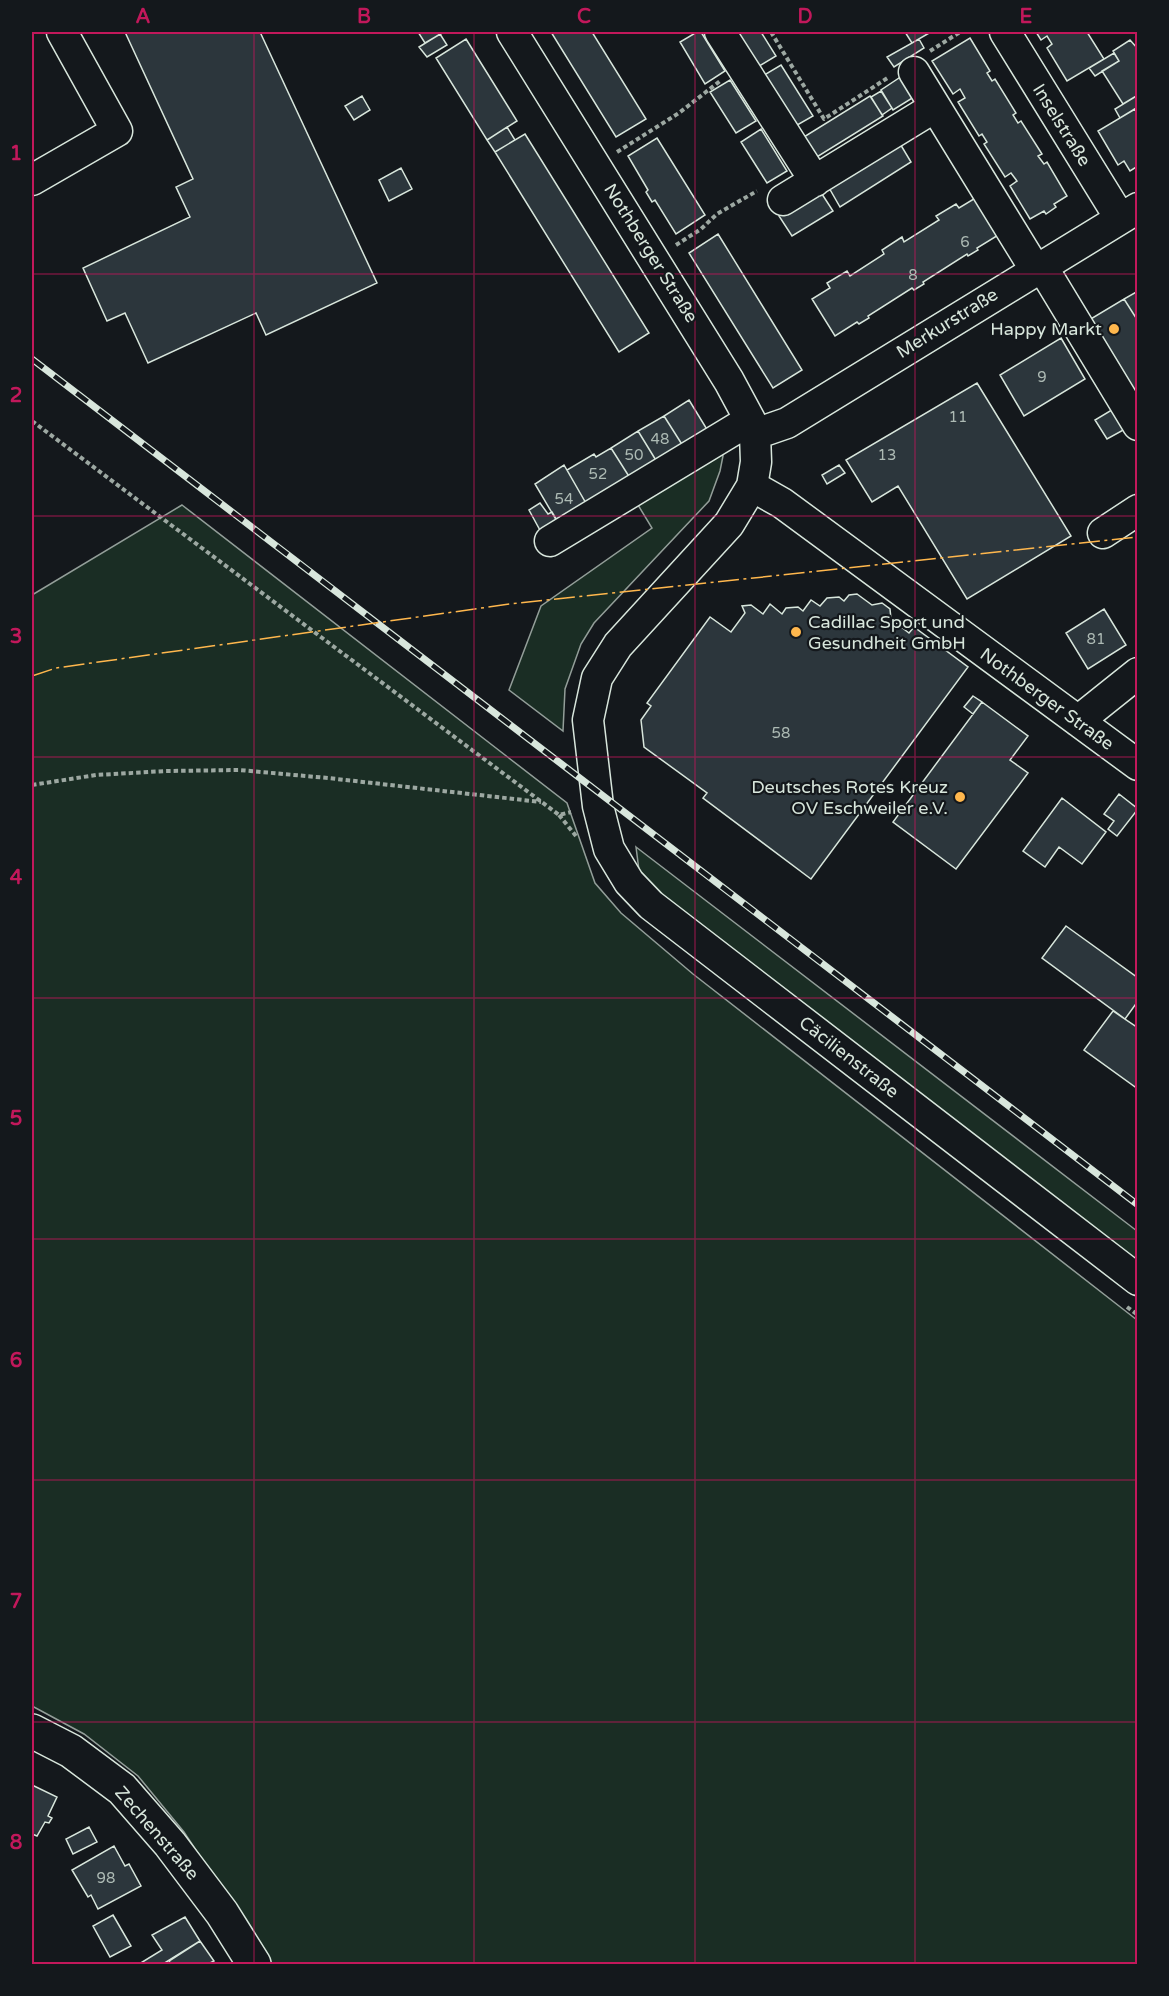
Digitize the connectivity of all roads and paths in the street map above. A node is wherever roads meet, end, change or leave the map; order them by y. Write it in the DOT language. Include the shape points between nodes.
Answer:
graph roads {
  1 [pos="62,32"];
  2 [pos="512,32"];
  3 [pos="720,32"];
  4 [pos="771,32"];
  5 [pos="960,32"];
  6 [pos="1005,32"];
  7 [pos="742,67"];
  8 [pos="910,67"];
  9 [pos="935,107"];
  10 [pos="596,165"];
  11 [pos="32,180"];
  12 [pos="815,182"];
  13 [pos="783,200"];
  14 [pos="1129,213"];
  15 [pos="701,229"];
  16 [pos="1038,267"];
  17 [pos="32,421"];
  18 [pos="1137,425"];
  19 [pos="753,427"];
  20 [pos="752,486"];
  21 [pos="1137,510"];
  22 [pos="1103,533"];
  23 [pos="550,541"];
  24 [pos="1137,673"];
  25 [pos="1078,721"];
  26 [pos="1137,765"];
  27 [pos="32,785"];
  28 [pos="542,802"];
  29 [pos="598,806"];
  30 [pos="1137,1280"];
  31 [pos="32,1731"];
  32 [pos="254,1965"];
  1 -- 11 [label="street" via="117,131"];
  2 -- 10 [label="street, Nothberger Straße"];
  3 -- 7 [label="street"];
  4 -- 8 [label="path" via="824,119"];
  5 -- 8 [label="path"];
  6 -- 14 [label="street, Inselstraße"];
  7 -- 10 [label="path" via="654,130"];
  7 -- 12 [label="street"];
  8 -- 9 [label="street"];
  9 -- 12 [label="street"];
  9 -- 16 [label="street"];
  10 -- 19 [label="street, Nothberger Straße" via="729,381"];
  12 -- 13 [label="street"];
  13 -- 15 [label="path" via="763,187 717,214"];
  14 -- 16 [label="street, Merkurstraße"];
  16 -- 18 [label="street"];
  16 -- 19 [label="street, Merkurstraße" via="787,423"];
  17 -- 28 [label="path"];
  19 -- 20 [label="street, Nothberger Straße" via="756,462"];
  19 -- 23 [label="street, Merkurstraße"];
  20 -- 25 [label="street, Nothberger Straße" via="782,503"];
  20 -- 29 [label="street, Nothberger Straße" via="729,524 618,645 597,678 588,720"];
  21 -- 22 [label="street"];
  24 -- 25 [label="street"];
  25 -- 26 [label="street, Nothberger Straße"];
  27 -- 28 [label="path" via="96,775 239,770"];
  28 -- 29 [label="path" via="560,815"];
  29 -- 30 [label="street, Cäcilienstraße" via="609,849 629,882 651,905"];
  31 -- 32 [label="main road, Zechenstraße" via="71,1751 122,1789 170,1844"];
}
